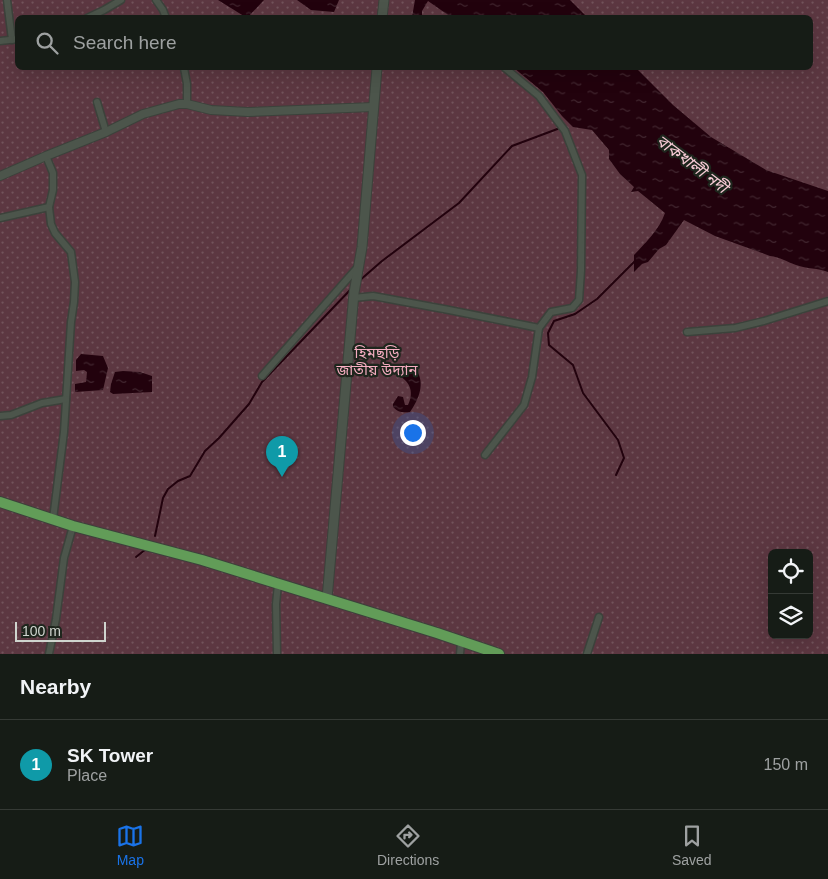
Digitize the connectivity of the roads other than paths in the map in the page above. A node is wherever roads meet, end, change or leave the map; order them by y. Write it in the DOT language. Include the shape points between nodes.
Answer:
graph roads {
  1 [pos="7,0"];
  2 [pos="121,0"];
  3 [pos="156,0"];
  4 [pos="384,0"];
  5 [pos="94,15"];
  6 [pos="165,15"];
  7 [pos="382,15"];
  8 [pos="15,40"];
  9 [pos="0,41"];
  10 [pos="184,70"];
  11 [pos="377,70"];
  12 [pos="508,70"];
  13 [pos="98,102"];
  14 [pos="187,104"];
  15 [pos="374,107"];
  16 [pos="106,132"];
  17 [pos="46,156"];
  18 [pos="0,176"];
  19 [pos="49,207"];
  20 [pos="0,218"];
  21 [pos="358,267"];
  22 [pos="354,296"];
  23 [pos="828,300"];
  24 [pos="539,328"];
  25 [pos="688,332"];
  26 [pos="262,376"];
  27 [pos="66,399"];
  28 [pos="0,416"];
  29 [pos="485,455"];
  30 [pos="0,502"];
  31 [pos="53,519"];
  32 [pos="73,526"];
  33 [pos="278,584"];
  34 [pos="326,599"];
  35 [pos="599,617"];
  36 [pos="461,642"];
  37 [pos="49,654"];
  38 [pos="277,654"];
  39 [pos="460,654"];
  40 [pos="499,654"];
  41 [pos="587,654"];
  1 -- 8 [label="street"];
  2 -- 5 [label="street"];
  3 -- 6 [label="street"];
  4 -- 7 [label="main road"];
  8 -- 9 [label="street"];
  10 -- 14 [label="street"];
  11 -- 15 [label="main road"];
  12 -- 24 [label="street" via="539,96 565,131 582,175 579,300 572,308 551,312"];
  13 -- 16 [label="street"];
  14 -- 15 [label="street" via="211,110 248,112"];
  14 -- 16 [label="street" via="143,114"];
  15 -- 21 [label="main road"];
  16 -- 17 [label="street"];
  17 -- 18 [label="street"];
  17 -- 19 [label="street" via="53,173"];
  19 -- 20 [label="street"];
  19 -- 27 [label="street" via="55,233 71,252 75,282"];
  21 -- 22 [label="main road"];
  21 -- 26 [label="street"];
  22 -- 24 [label="street" via="373,296"];
  22 -- 34 [label="main road"];
  23 -- 25 [label="street" via="735,328"];
  24 -- 29 [label="street" via="524,405"];
  27 -- 28 [label="street"];
  27 -- 31 [label="street"];
  30 -- 31 [label="main road"];
  31 -- 32 [label="main road"];
  32 -- 33 [label="main road"];
  32 -- 37 [label="street" via="64,558"];
  33 -- 34 [label="main road"];
  33 -- 38 [label="street"];
  34 -- 36 [label="main road"];
  35 -- 41 [label="street"];
  36 -- 39 [label="street"];
  36 -- 40 [label="main road"];
}
